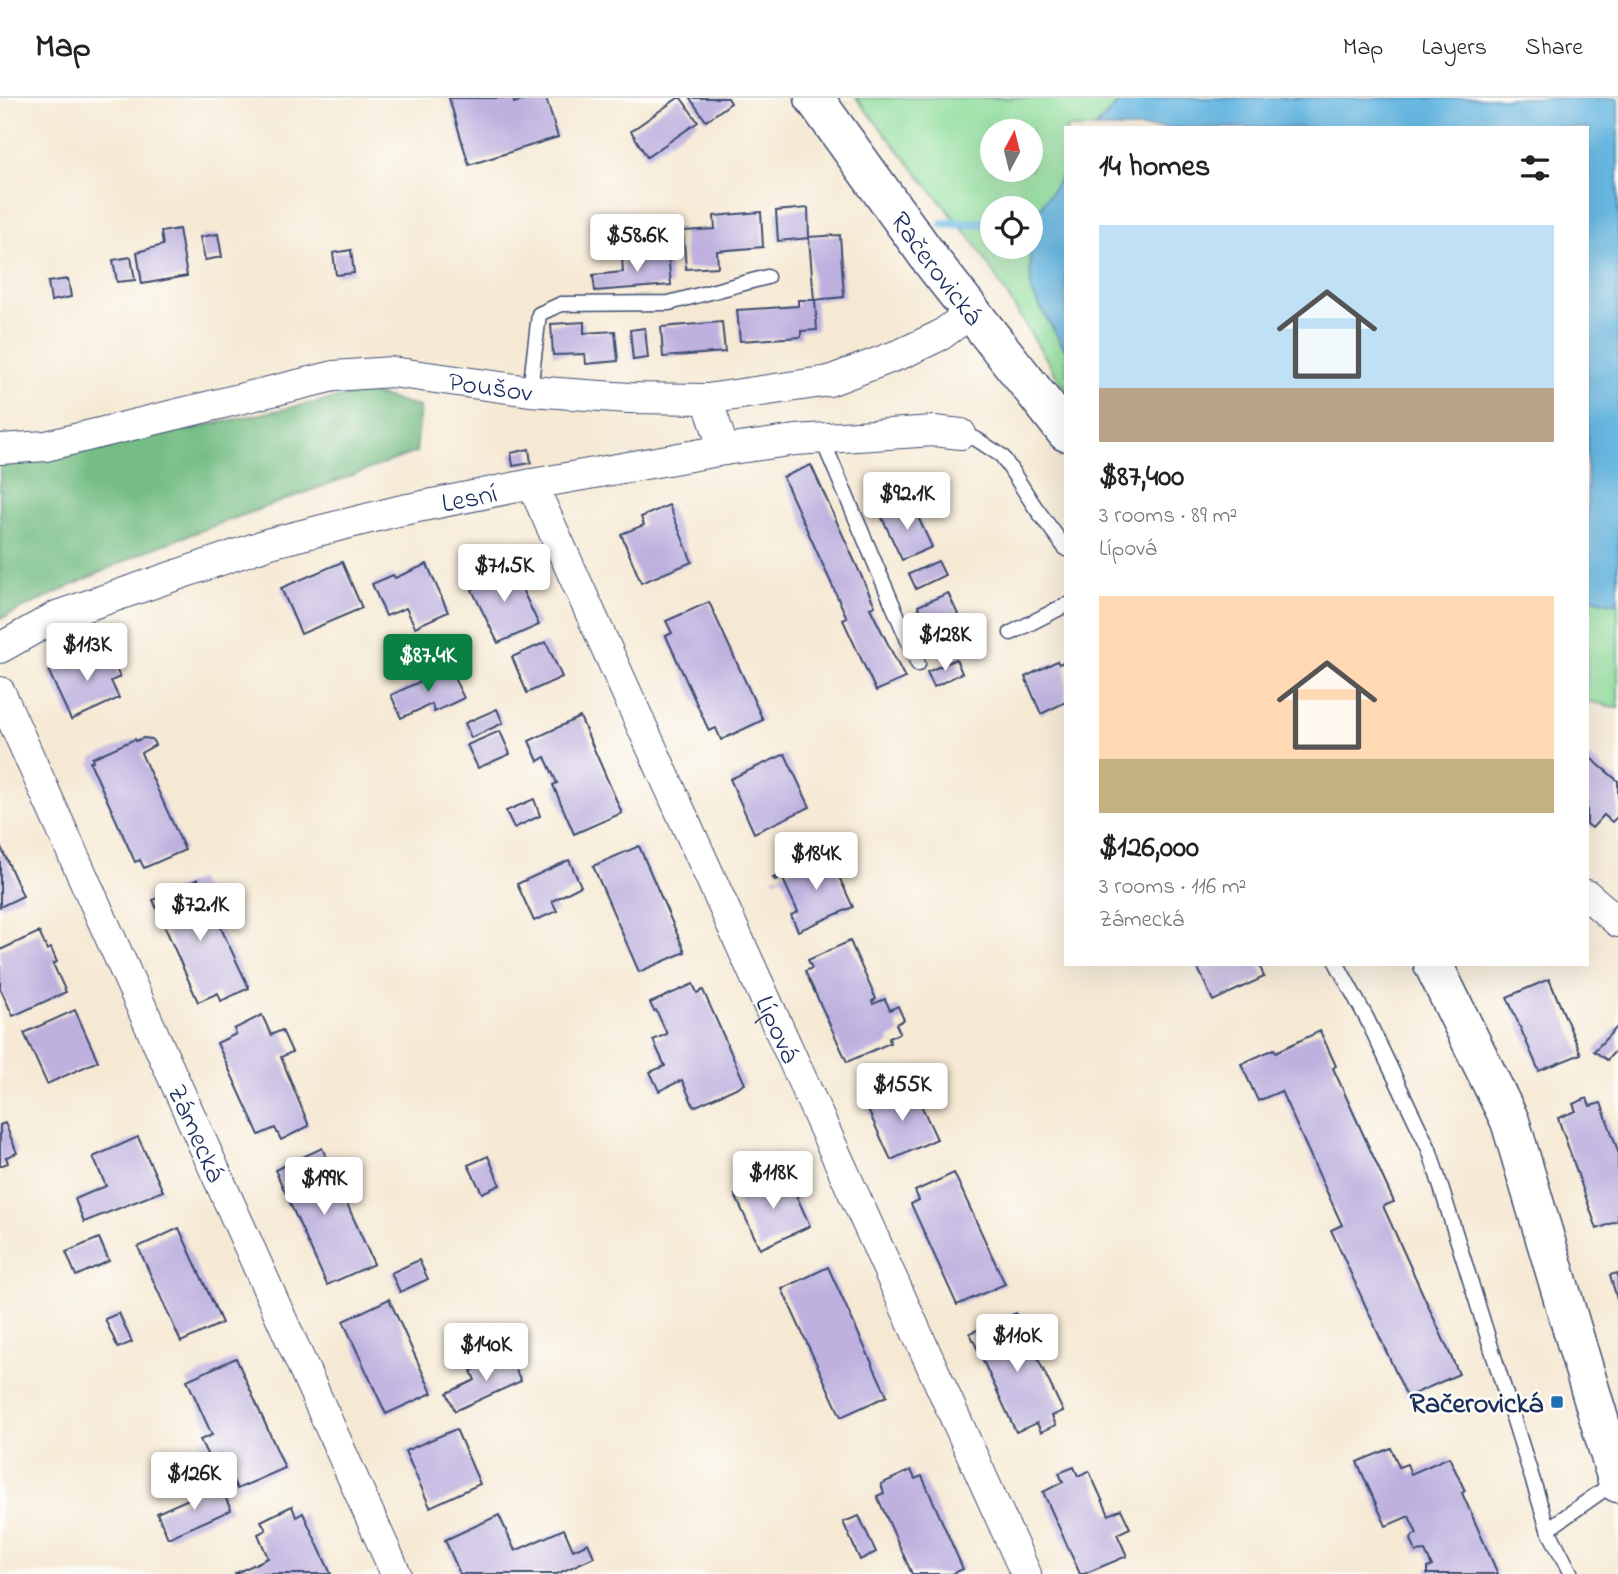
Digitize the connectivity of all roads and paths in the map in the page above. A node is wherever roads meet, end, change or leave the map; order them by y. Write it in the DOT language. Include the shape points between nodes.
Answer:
graph roads {
  1 [pos="814,98"];
  2 [pos="767,277"];
  3 [pos="972,312"];
  4 [pos="530,391"];
  5 [pos="707,399"];
  6 [pos="1064,429"];
  7 [pos="961,434"];
  8 [pos="822,439"];
  9 [pos="0,449"];
  10 [pos="724,450"];
  11 [pos="532,484"];
  12 [pos="1064,546"];
  13 [pos="1064,606"];
  14 [pos="1011,633"];
  15 [pos="0,648"];
  16 [pos="918,664"];
  17 [pos="0,692"];
  18 [pos="1589,897"];
  19 [pos="1618,922"];
  20 [pos="1338,966"];
  21 [pos="1434,966"];
  22 [pos="1618,1481"];
  23 [pos="1548,1529"];
  24 [pos="396,1574"];
  25 [pos="1026,1574"];
  26 [pos="1571,1574"];
  1 -- 3 [label="main road, Račerovická"];
  2 -- 4 [label="lane" via="669,303 561,304 539,314"];
  3 -- 5 [label="street, Poušov" via="941,335 829,380"];
  3 -- 6 [label="main road, Račerovická"];
  4 -- 5 [label="street, Poušov"];
  4 -- 9 [label="street, Poušov" via="392,372 334,376 46,446"];
  5 -- 10 [label="street"];
  7 -- 8 [label="street, Lesní" via="934,431"];
  7 -- 12 [label="lane" via="1002,456"];
  8 -- 10 [label="street, Lesní"];
  8 -- 16 [label="lane"];
  10 -- 11 [label="street, Lesní"];
  11 -- 15 [label="street, Lesní" via="270,543 57,616"];
  11 -- 25 [label="street, Lípová"];
  13 -- 14 [label="lane"];
  17 -- 24 [label="street, Zámecká"];
  18 -- 19 [label="street"];
  20 -- 23 [label="lane" via="1429,1149"];
  21 -- 22 [label="main road" via="1510,1121"];
  22 -- 23 [label="lane"];
  23 -- 26 [label="lane"];
}
